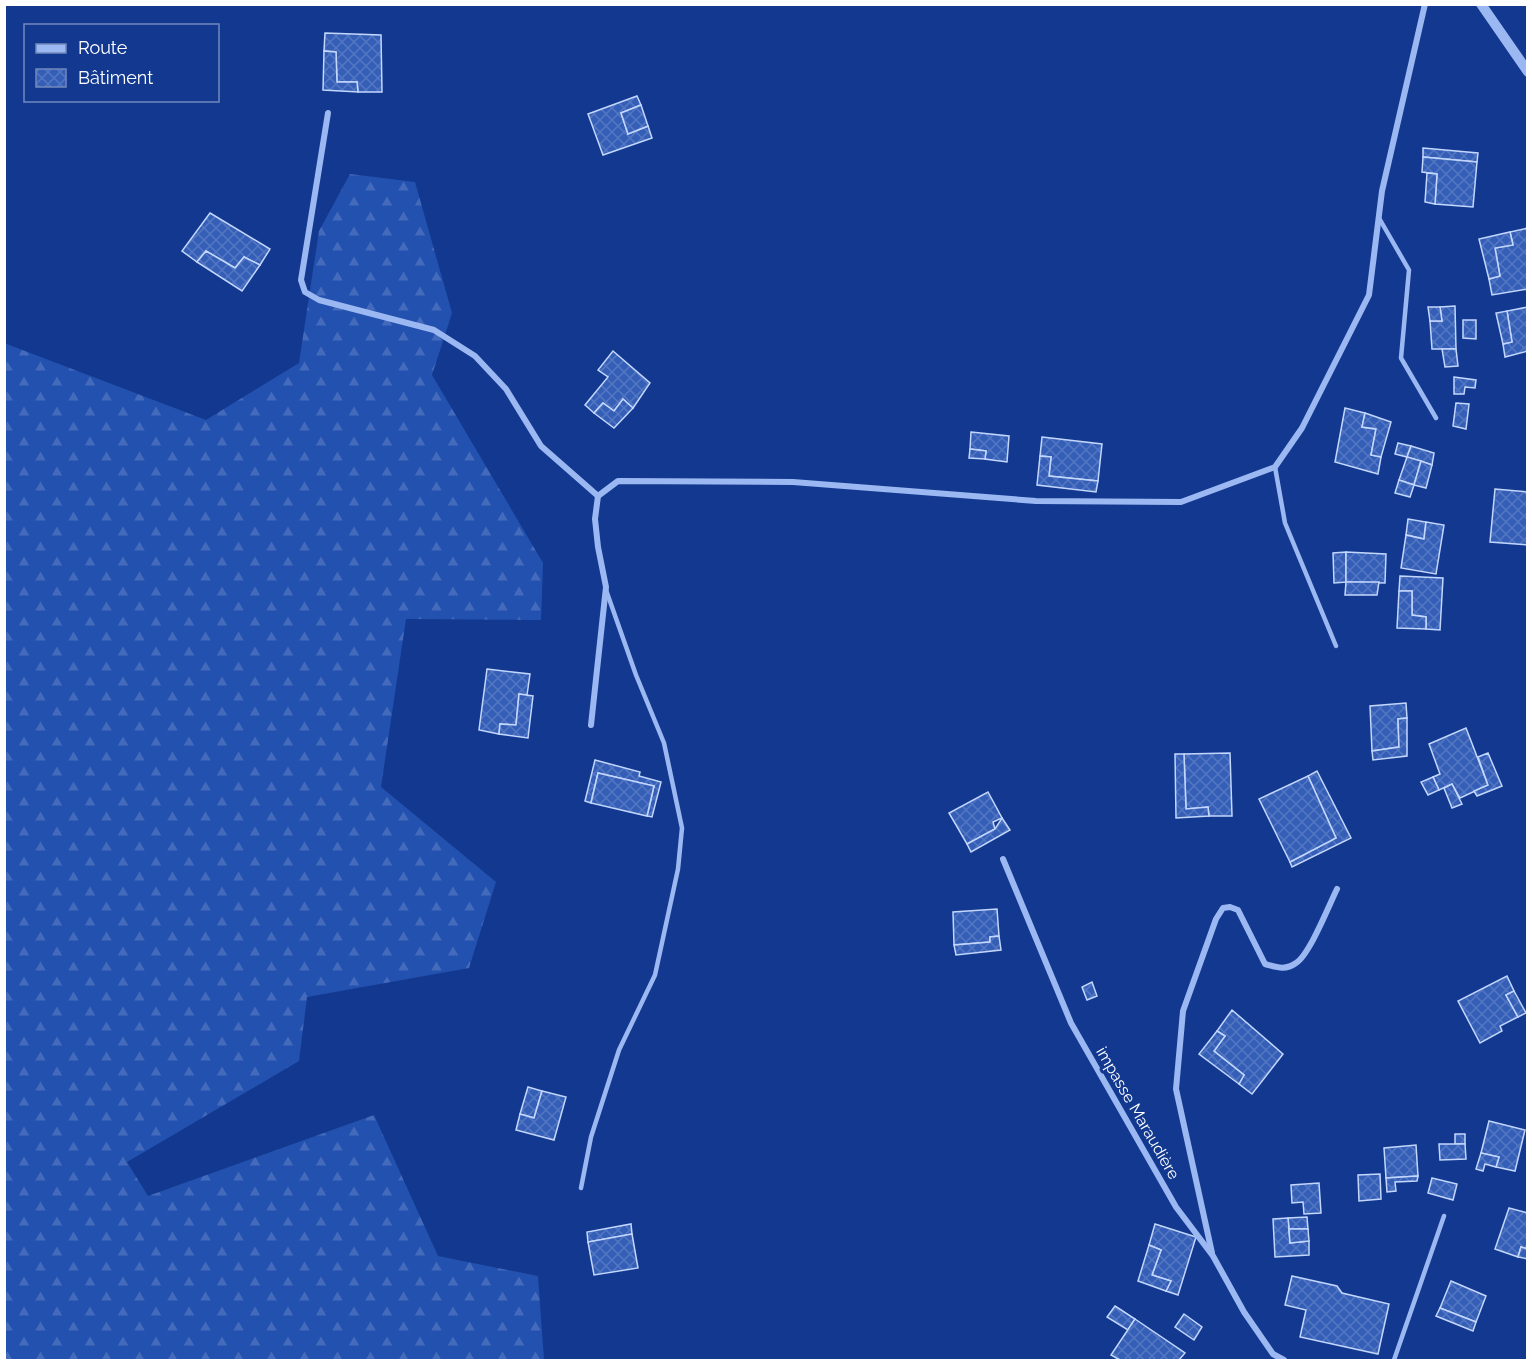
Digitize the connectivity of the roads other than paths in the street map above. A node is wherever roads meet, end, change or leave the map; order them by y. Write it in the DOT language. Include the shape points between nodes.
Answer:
graph roads {
  1 [pos="1425,4"];
  2 [pos="1481,4"];
  3 [pos="1527,72"];
  4 [pos="328,113"];
  5 [pos="1379,218"];
  6 [pos="1436,418"];
  7 [pos="1275,466"];
  8 [pos="598,496"];
  9 [pos="606,587"];
  10 [pos="1336,646"];
  11 [pos="591,725"];
  12 [pos="1003,859"];
  13 [pos="1337,889"];
  14 [pos="581,1188"];
  15 [pos="1444,1216"];
  16 [pos="1213,1256"];
  17 [pos="1284,1360"];
  18 [pos="1394,1360"];
  1 -- 5 [label="street"];
  2 -- 3 [label="street"];
  4 -- 8 [label="street" via="301,280 305,292 319,300 434,330 475,356 506,389 541,446"];
  5 -- 6 [label="lane" via="1409,270 1401,358"];
  5 -- 7 [label="street" via="1369,296 1302,428"];
  7 -- 8 [label="street" via="1181,502 1036,501 793,482 618,481"];
  7 -- 10 [label="lane" via="1285,524"];
  8 -- 9 [label="street" via="595,519"];
  9 -- 11 [label="street"];
  9 -- 14 [label="lane" via="664,743 682,828 678,869 655,975 619,1050 591,1137"];
  12 -- 16 [label="street, impasse Maraudière" via="1071,1023 1176,1207"];
  13 -- 16 [label="street" via="1309,947 1297,963 1280,969 1265,964 1238,910 1224,908 1216,919 1183,1011 1176,1089"];
  15 -- 18 [label="lane"];
  16 -- 17 [label="street, impasse Maraudière" via="1273,1354"];
}
